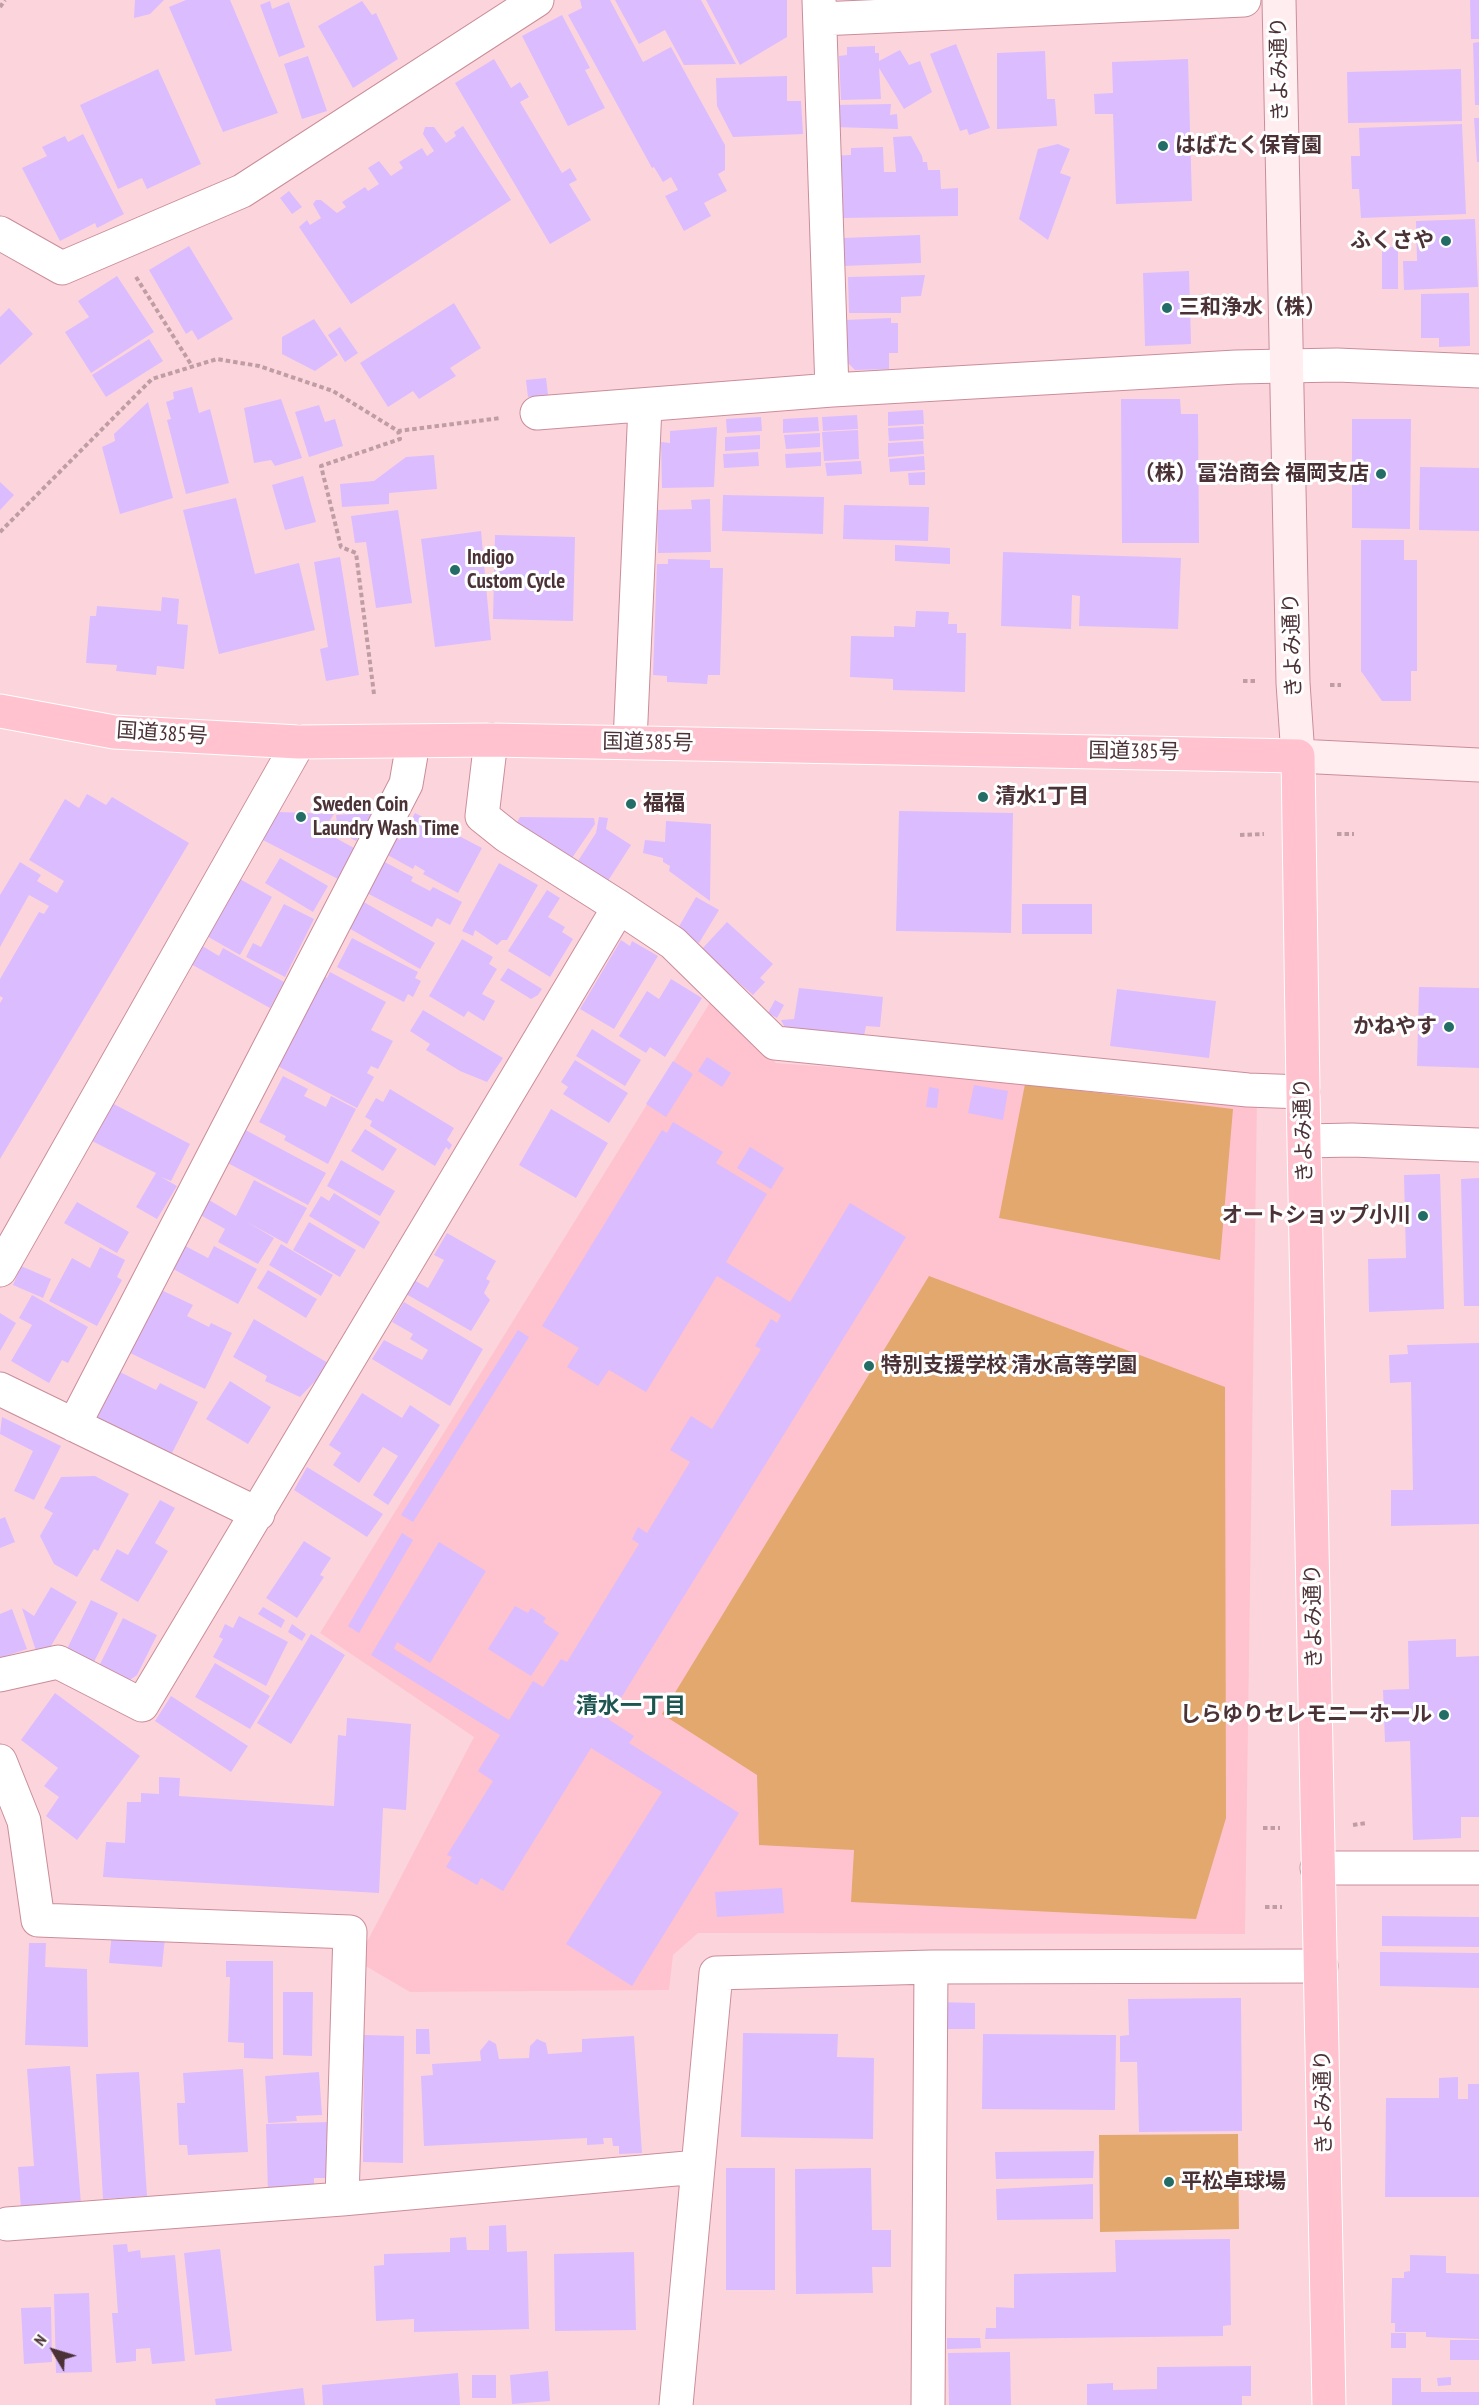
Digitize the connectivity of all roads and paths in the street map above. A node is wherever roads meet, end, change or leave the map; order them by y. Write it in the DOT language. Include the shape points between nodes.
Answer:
graph roads {
  1 [pos="5,0"];
  2 [pos="537,0"];
  3 [pos="1244,0"];
  4 [pos="1279,0"];
  5 [pos="0,7"];
  6 [pos="819,10"];
  7 [pos="0,233"];
  8 [pos="117,246"];
  9 [pos="1286,365"];
  10 [pos="192,366"];
  11 [pos="1479,371"];
  12 [pos="832,390"];
  13 [pos="645,406"];
  14 [pos="537,413"];
  15 [pos="398,431"];
  16 [pos="0,532"];
  17 [pos="374,694"];
  18 [pos="0,711"];
  19 [pos="491,740"];
  20 [pos="299,742"];
  21 [pos="630,742"];
  22 [pos="413,743"];
  23 [pos="1298,756"];
  24 [pos="1479,765"];
  25 [pos="619,907"];
  26 [pos="1302,1092"];
  27 [pos="1305,1141"];
  28 [pos="1479,1145"];
  29 [pos="0,1270"];
  30 [pos="0,1389"];
  31 [pos="74,1425"];
  32 [pos="258,1514"];
  33 [pos="0,1675"];
  34 [pos="0,1761"];
  35 [pos="1317,1868"];
  36 [pos="1479,1868"];
  37 [pos="1321,1966"];
  38 [pos="931,1967"];
  39 [pos="698,2168"];
  40 [pos="342,2199"];
  41 [pos="7,2224"];
  42 [pos="676,2405"];
  43 [pos="928,2405"];
  44 [pos="1329,2405"];
  1 -- 5 [label="path"];
  2 -- 8 [label="street" via="242,191"];
  3 -- 6 [label="street"];
  4 -- 9 [label="street, きよみ通り"];
  6 -- 12 [label="street"];
  7 -- 8 [label="street" via="62,268"];
  8 -- 10 [label="path"];
  9 -- 11 [label="street"];
  9 -- 12 [label="street"];
  9 -- 23 [label="street, きよみ通り"];
  10 -- 15 [label="path" via="217,359 259,366 333,391"];
  10 -- 16 [label="path" via="152,379"];
  12 -- 13 [label="street"];
  13 -- 14 [label="street"];
  13 -- 21 [label="street"];
  14 -- 15 [label="path"];
  15 -- 17 [label="path" via="400,439 321,466 341,547 356,553"];
  18 -- 20 [label="highway, 国道385号" via="114,732"];
  19 -- 21 [label="highway, 国道385号"];
  19 -- 22 [label="highway, 国道385号"];
  19 -- 25 [label="street" via="482,816"];
  20 -- 22 [label="highway, 国道385号"];
  20 -- 29 [label="street"];
  21 -- 23 [label="highway, 国道385号"];
  22 -- 31 [label="street" via="406,784"];
  23 -- 24 [label="street"];
  23 -- 26 [label="highway, きよみ通り"];
  25 -- 26 [label="street" via="673,943 774,1043"];
  25 -- 32 [label="street"];
  26 -- 27 [label="highway, きよみ通り"];
  27 -- 28 [label="street"];
  27 -- 35 [label="highway, きよみ通り"];
  30 -- 31 [label="street"];
  31 -- 32 [label="street"];
  32 -- 33 [label="street" via="142,1706 58,1662"];
  34 -- 40 [label="street" via="24,1821 38,1920 350,1932"];
  35 -- 36 [label="street"];
  35 -- 37 [label="highway, きよみ通り"];
  37 -- 38 [label="street"];
  37 -- 44 [label="highway, きよみ通り"];
  38 -- 39 [label="street" via="716,1973"];
  38 -- 43 [label="street"];
  39 -- 40 [label="street"];
  39 -- 42 [label="street"];
  40 -- 41 [label="street"];
}
